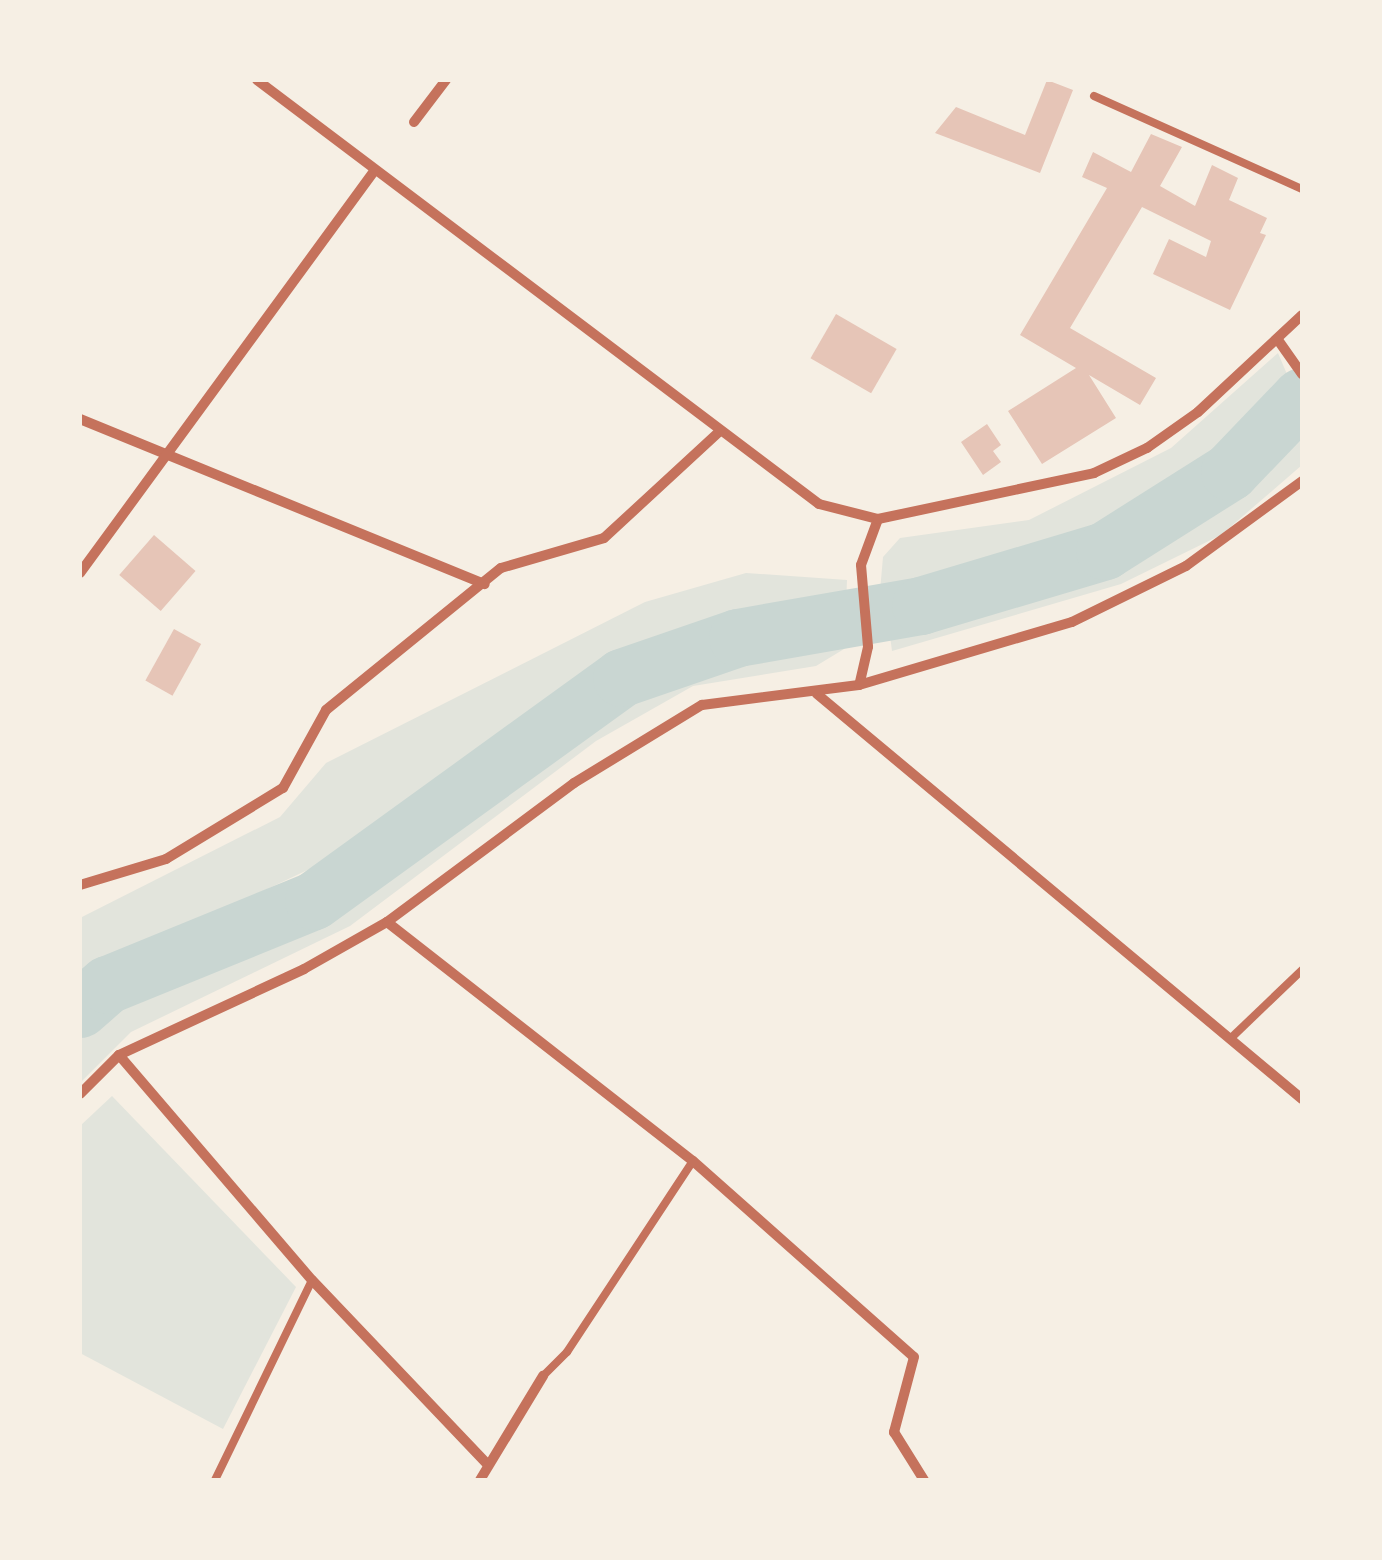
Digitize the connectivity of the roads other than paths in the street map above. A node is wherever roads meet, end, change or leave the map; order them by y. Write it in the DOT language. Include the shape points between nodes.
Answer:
graph roads {
  1 [pos="257,80"];
  2 [pos="446,80"];
  3 [pos="1094,96"];
  4 [pos="414,122"];
  5 [pos="375,170"];
  6 [pos="1302,189"];
  7 [pos="1302,314"];
  8 [pos="1278,340"];
  9 [pos="1298,370"];
  10 [pos="80,419"];
  11 [pos="720,430"];
  12 [pos="168,455"];
  13 [pos="1302,481"];
  14 [pos="878,520"];
  15 [pos="80,573"];
  16 [pos="486,584"];
  17 [pos="858,685"];
  18 [pos="817,694"];
  19 [pos="80,885"];
  20 [pos="387,922"];
  21 [pos="1302,970"];
  22 [pos="1230,1040"];
  23 [pos="119,1055"];
  24 [pos="80,1094"];
  25 [pos="1302,1100"];
  26 [pos="693,1161"];
  27 [pos="312,1280"];
  28 [pos="542,1376"];
  29 [pos="487,1464"];
  30 [pos="215,1480"];
  31 [pos="480,1480"];
  32 [pos="924,1480"];
  1 -- 5 [label="street"];
  2 -- 4 [label="street"];
  3 -- 6 [label="lane"];
  5 -- 11 [label="street"];
  5 -- 12 [label="street"];
  7 -- 8 [label="street"];
  8 -- 9 [label="street"];
  8 -- 14 [label="street" via="1198,412 1146,448 1094,472"];
  10 -- 12 [label="street"];
  11 -- 14 [label="street" via="819,504"];
  11 -- 16 [label="street" via="604,538 501,568"];
  12 -- 15 [label="street"];
  12 -- 16 [label="street"];
  13 -- 17 [label="street" via="1186,566 1072,622"];
  14 -- 17 [label="street" via="861,564 868,647"];
  16 -- 19 [label="street" via="326,710 283,788 166,859"];
  17 -- 18 [label="street"];
  18 -- 20 [label="street" via="702,706 574,784"];
  18 -- 22 [label="street"];
  20 -- 23 [label="street" via="304,969"];
  20 -- 26 [label="street"];
  21 -- 22 [label="lane"];
  22 -- 25 [label="street"];
  23 -- 24 [label="street"];
  23 -- 27 [label="street"];
  26 -- 28 [label="lane" via="567,1352"];
  26 -- 32 [label="street" via="914,1357 894,1432"];
  27 -- 29 [label="street"];
  27 -- 30 [label="lane"];
  28 -- 29 [label="street"];
  29 -- 31 [label="street"];
}
